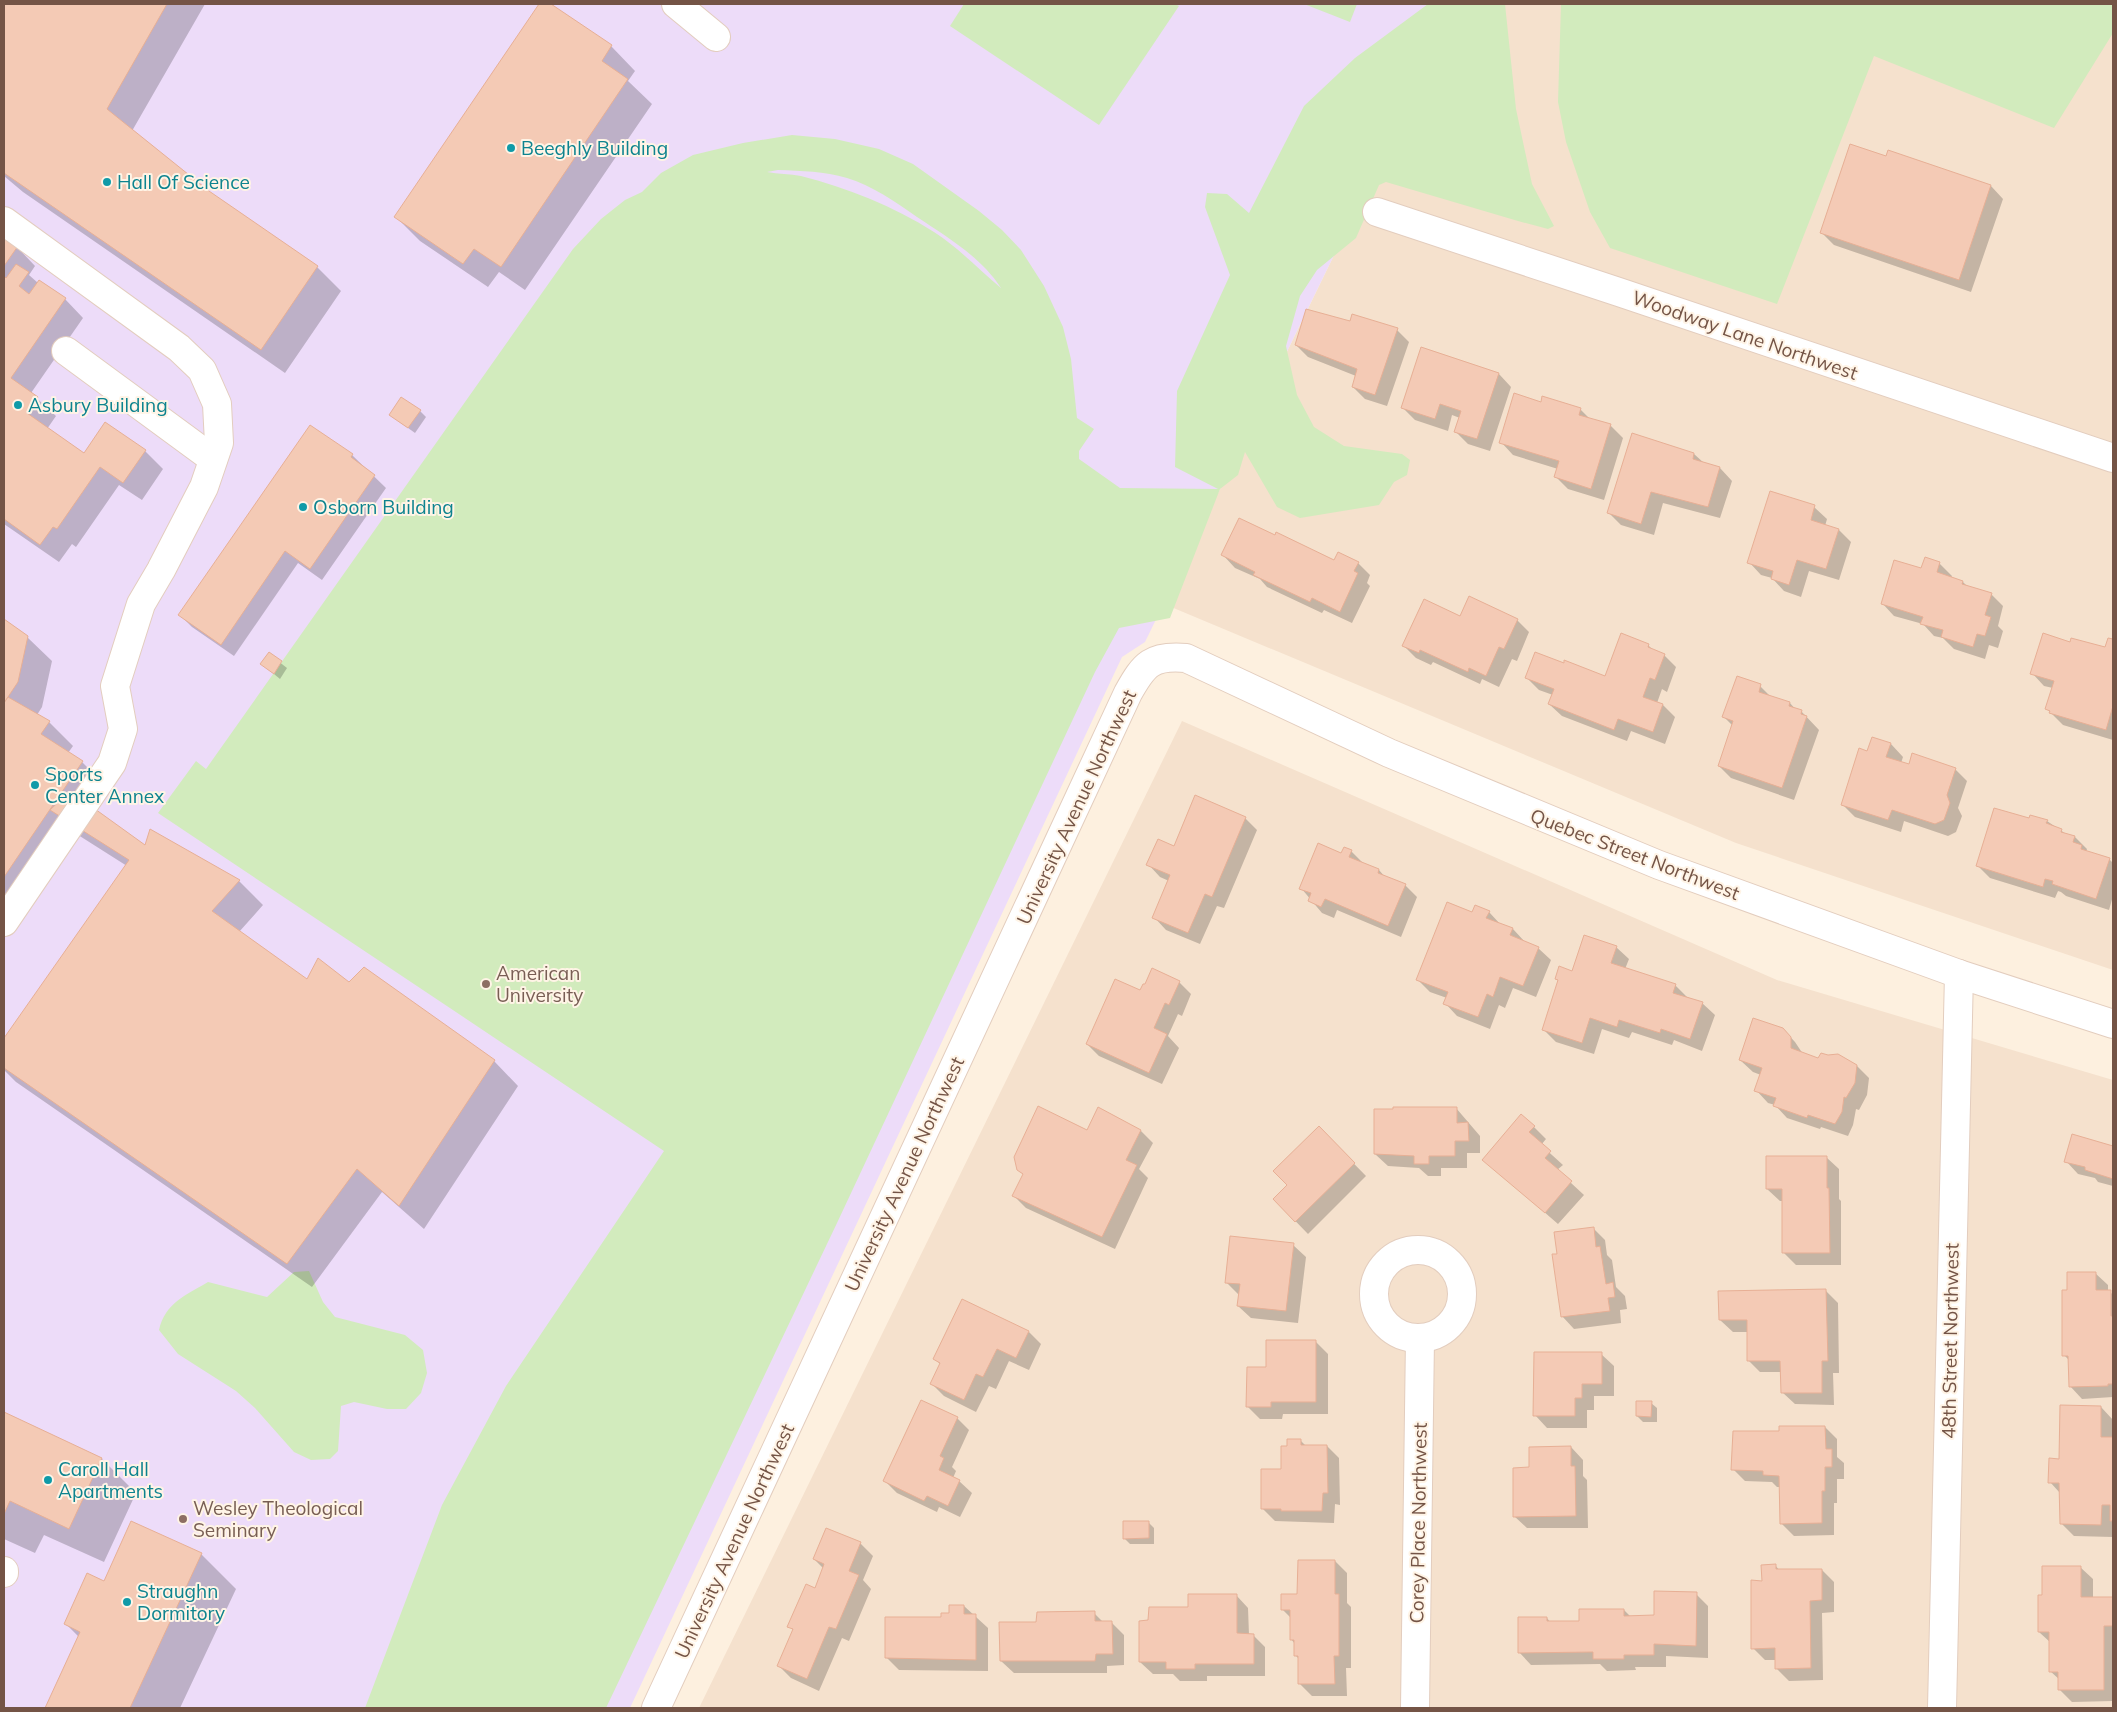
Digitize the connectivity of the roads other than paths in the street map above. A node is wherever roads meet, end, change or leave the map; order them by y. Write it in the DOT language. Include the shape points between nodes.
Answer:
graph roads {
  1 [pos="676,4"];
  2 [pos="716,37"];
  3 [pos="1377,212"];
  4 [pos="4,221"];
  5 [pos="66,352"];
  6 [pos="2113,458"];
  7 [pos="213,460"];
  8 [pos="1169,656"];
  9 [pos="4,922"];
  10 [pos="1959,974"];
  11 [pos="2113,1024"];
  12 [pos="1420,1338"];
  13 [pos="656,1708"];
  14 [pos="1415,1708"];
  15 [pos="1942,1708"];
  1 -- 2 [label="street"];
  3 -- 6 [label="street, Woodway Lane Northwest"];
  4 -- 7 [label="street" via="179,348 202,370 217,404 219,444"];
  5 -- 7 [label="street"];
  7 -- 9 [label="street" via="204,487 138,612 115,686 122,729 112,763"];
  8 -- 10 [label="street, Quebec Street Northwest" via="1207,666 1389,753 1561,825 1668,868"];
  8 -- 13 [label="street, University Avenue Northwest" via="1158,658 1140,671 1128,693"];
  10 -- 11 [label="street, Quebec Street Northwest"];
  10 -- 15 [label="street, 48th Street Northwest"];
  12 -- 14 [label="street, Corey Place Northwest"];
}
